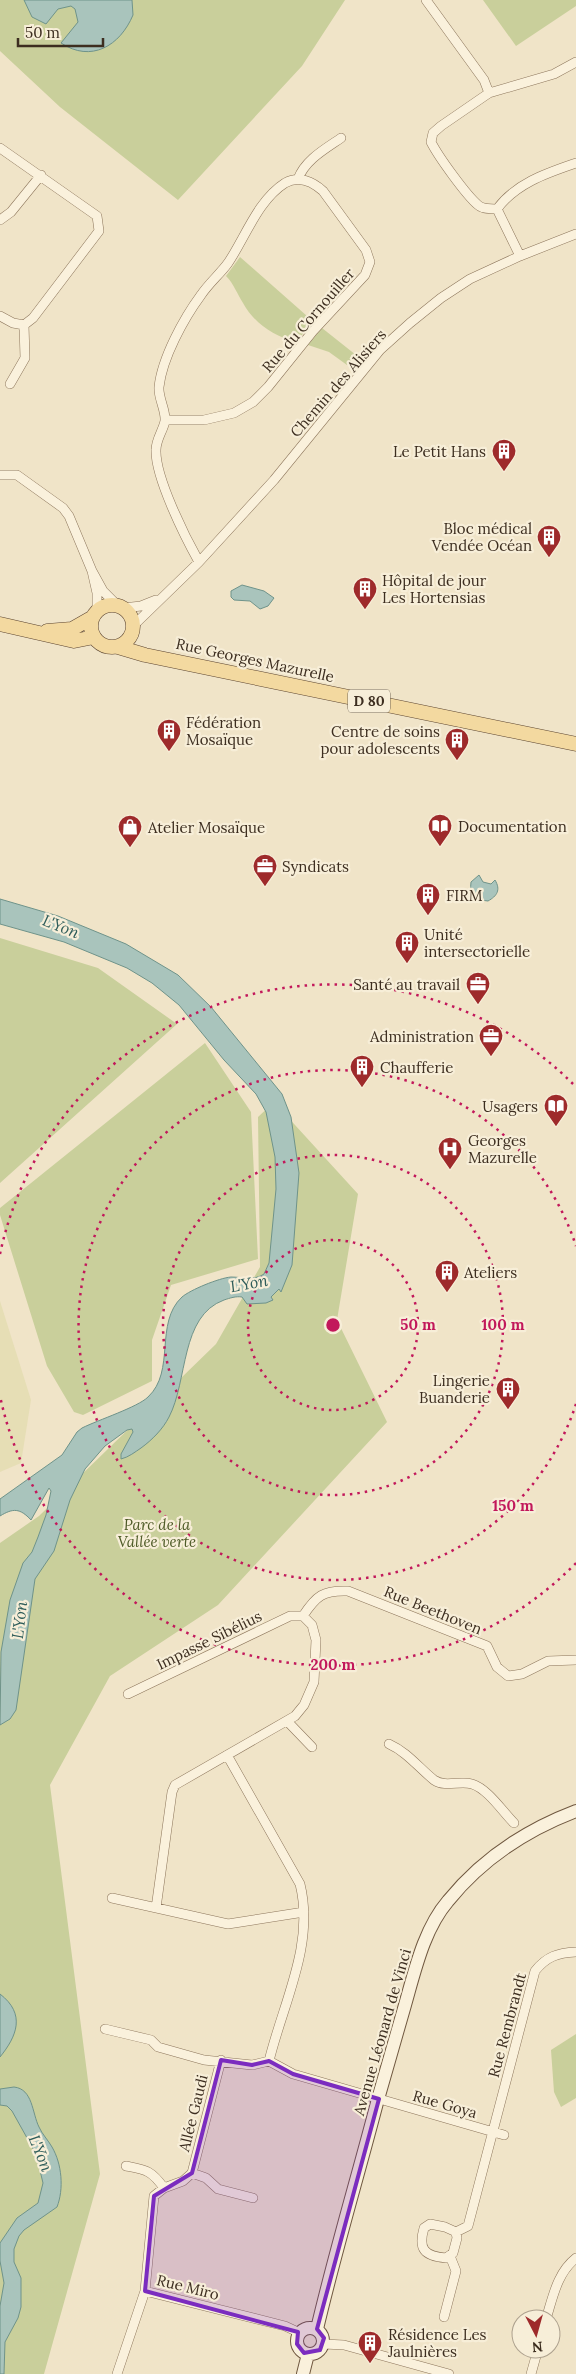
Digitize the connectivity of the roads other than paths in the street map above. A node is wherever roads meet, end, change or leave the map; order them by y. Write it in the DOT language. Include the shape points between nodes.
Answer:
graph roads {
  1 [pos="426,0"];
  2 [pos="576,62"];
  3 [pos="490,93"];
  4 [pos="341,138"];
  5 [pos="0,148"];
  6 [pos="576,163"];
  7 [pos="41,175"];
  8 [pos="298,180"];
  9 [pos="497,208"];
  10 [pos="0,220"];
  11 [pos="576,234"];
  12 [pos="520,256"];
  13 [pos="0,316"];
  14 [pos="24,325"];
  15 [pos="10,384"];
  16 [pos="165,420"];
  17 [pos="0,475"];
  18 [pos="199,562"];
  19 [pos="92,571"];
  20 [pos="159,599"];
  21 [pos="120,607"];
  22 [pos="95,614"];
  23 [pos="0,624"];
  24 [pos="133,629"];
  25 [pos="39,632"];
  26 [pos="94,637"];
  27 [pos="118,647"];
  28 [pos="162,657"];
  29 [pos="576,744"];
  30 [pos="303,1616"];
  31 [pos="576,1660"];
  32 [pos="128,1694"];
  33 [pos="286,1721"];
  34 [pos="389,1744"];
  35 [pos="312,1747"];
  36 [pos="227,1755"];
  37 [pos="576,1811"];
  38 [pos="514,1823"];
  39 [pos="112,1898"];
  40 [pos="156,1908"];
  41 [pos="304,1912"];
  42 [pos="576,1952"];
  43 [pos="105,2029"];
  44 [pos="221,2060"];
  45 [pos="269,2061"];
  46 [pos="379,2099"];
  47 [pos="492,2132"];
  48 [pos="504,2135"];
  49 [pos="126,2166"];
  50 [pos="192,2173"];
  51 [pos="164,2188"];
  52 [pos="253,2198"];
  53 [pos="456,2232"];
  54 [pos="450,2256"];
  55 [pos="576,2258"];
  56 [pos="145,2291"];
  57 [pos="549,2309"];
  58 [pos="444,2317"];
  59 [pos="317,2329"];
  60 [pos="300,2333"];
  61 [pos="324,2344"];
  62 [pos="308,2354"];
  63 [pos="535,2359"];
  64 [pos="116,2374"];
  65 [pos="303,2374"];
  66 [pos="449,2374"];
  67 [pos="531,2374"];
  1 -- 3 [label="street"];
  2 -- 3 [label="street" via="554,74"];
  3 -- 9 [label="street" via="441,126 433,133 431,142 478,206"];
  4 -- 8 [label="street" via="314,157"];
  5 -- 7 [label="street"];
  6 -- 9 [label="street" via="535,178 512,192"];
  7 -- 10 [label="street" via="11,212"];
  7 -- 14 [label="street" via="96,216 99,231 33,318"];
  8 -- 16 [label="street" via="287,182 267,201 228,264 201,294 188,315 168,354 159,387"];
  8 -- 16 [label="street, Rue du Cornouiller" via="308,181 323,191 366,250 370,262 366,275 253,402 234,413 204,420"];
  9 -- 12 [label="street"];
  11 -- 12 [label="street, Chemin des Alisiers"];
  12 -- 18 [label="street, Chemin des Alisiers" via="470,279 441,298 380,350 274,480"];
  13 -- 14 [label="street"];
  14 -- 15 [label="street" via="26,358"];
  16 -- 18 [label="street" via="156,449 157,464 171,504"];
  17 -- 19 [label="street" via="17,475 63,508"];
  18 -- 20 [label="street, Chemin des Alisiers"];
  19 -- 21 [label="street" via="103,591"];
  19 -- 22 [label="street" via="97,593"];
  20 -- 21 [label="street, Chemin des Alisiers" via="141,606"];
  20 -- 24 [label="street, Chemin des Alisiers"];
  21 -- 22 [label="main road" via="106,606"];
  21 -- 24 [label="main road" via="128,613"];
  22 -- 25 [label="main road" via="72,629"];
  22 -- 26 [label="main road" via="91,630"];
  23 -- 25 [label="main road"];
  24 -- 27 [label="main road" via="124,644"];
  24 -- 28 [label="main road, Rue Georges Mazurelle / D 80" via="142,647"];
  25 -- 26 [label="main road" via="74,642"];
  26 -- 27 [label="main road" via="106,647"];
  27 -- 28 [label="main road, Rue Georges Mazurelle / D 80"];
  28 -- 29 [label="main road, Rue Georges Mazurelle / D 80"];
  30 -- 31 [label="street, Rue Beethoven" via="316,1597 329,1592 348,1591 487,1646 497,1667 508,1676 522,1674 548,1661"];
  30 -- 32 [label="street, Impasse Sibélius" via="290,1616"];
  30 -- 33 [label="street" via="312,1625 316,1640 314,1682 304,1706"];
  33 -- 35 [label="street"];
  33 -- 36 [label="street"];
  34 -- 38 [label="street" via="436,1781 470,1783 480,1787"];
  36 -- 40 [label="street" via="178,1783 172,1792"];
  36 -- 41 [label="street" via="300,1884"];
  37 -- 46 [label="street, Avenue Léonard de Vinci" via="524,1834 473,1874 447,1902 418,1960"];
  39 -- 40 [label="street"];
  40 -- 41 [label="street" via="228,1924"];
  41 -- 45 [label="street" via="303,1942"];
  42 -- 47 [label="street, Rue Rembrandt" via="559,1953 548,1958 535,1971"];
  43 -- 44 [label="street" via="150,2040 158,2047 204,2060"];
  44 -- 45 [label="street" via="252,2065"];
  44 -- 50 [label="street, Allée Gaudi"];
  45 -- 46 [label="street, Rue Goya" via="292,2074"];
  46 -- 47 [label="street, Rue Goya"];
  46 -- 59 [label="street, Avenue Léonard de Vinci"];
  47 -- 48 [label="street, Rue Goya"];
  47 -- 53 [label="street, Rue Rembrandt" via="468,2226"];
  49 -- 51 [label="street" via="148,2170"];
  50 -- 51 [label="street" via="183,2181"];
  50 -- 52 [label="street" via="206,2178 218,2189"];
  51 -- 56 [label="street, Rue Miro" via="154,2196"];
  53 -- 54 [label="street" via="456,2246"];
  53 -- 54 [label="street" via="430,2224 424,2228 422,2245 425,2253 438,2258"];
  54 -- 58 [label="street" via="456,2271"];
  55 -- 57 [label="street" via="560,2277"];
  56 -- 60 [label="street, Rue Miro" via="285,2326"];
  56 -- 64 [label="street"];
  59 -- 60 [label="street"];
  59 -- 61 [label="street" via="324,2338"];
  60 -- 62 [label="street" via="297,2344"];
  61 -- 62 [label="street" via="320,2350"];
  61 -- 66 [label="street" via="344,2345"];
  62 -- 65 [label="street"];
  63 -- 67 [label="street"];
}
